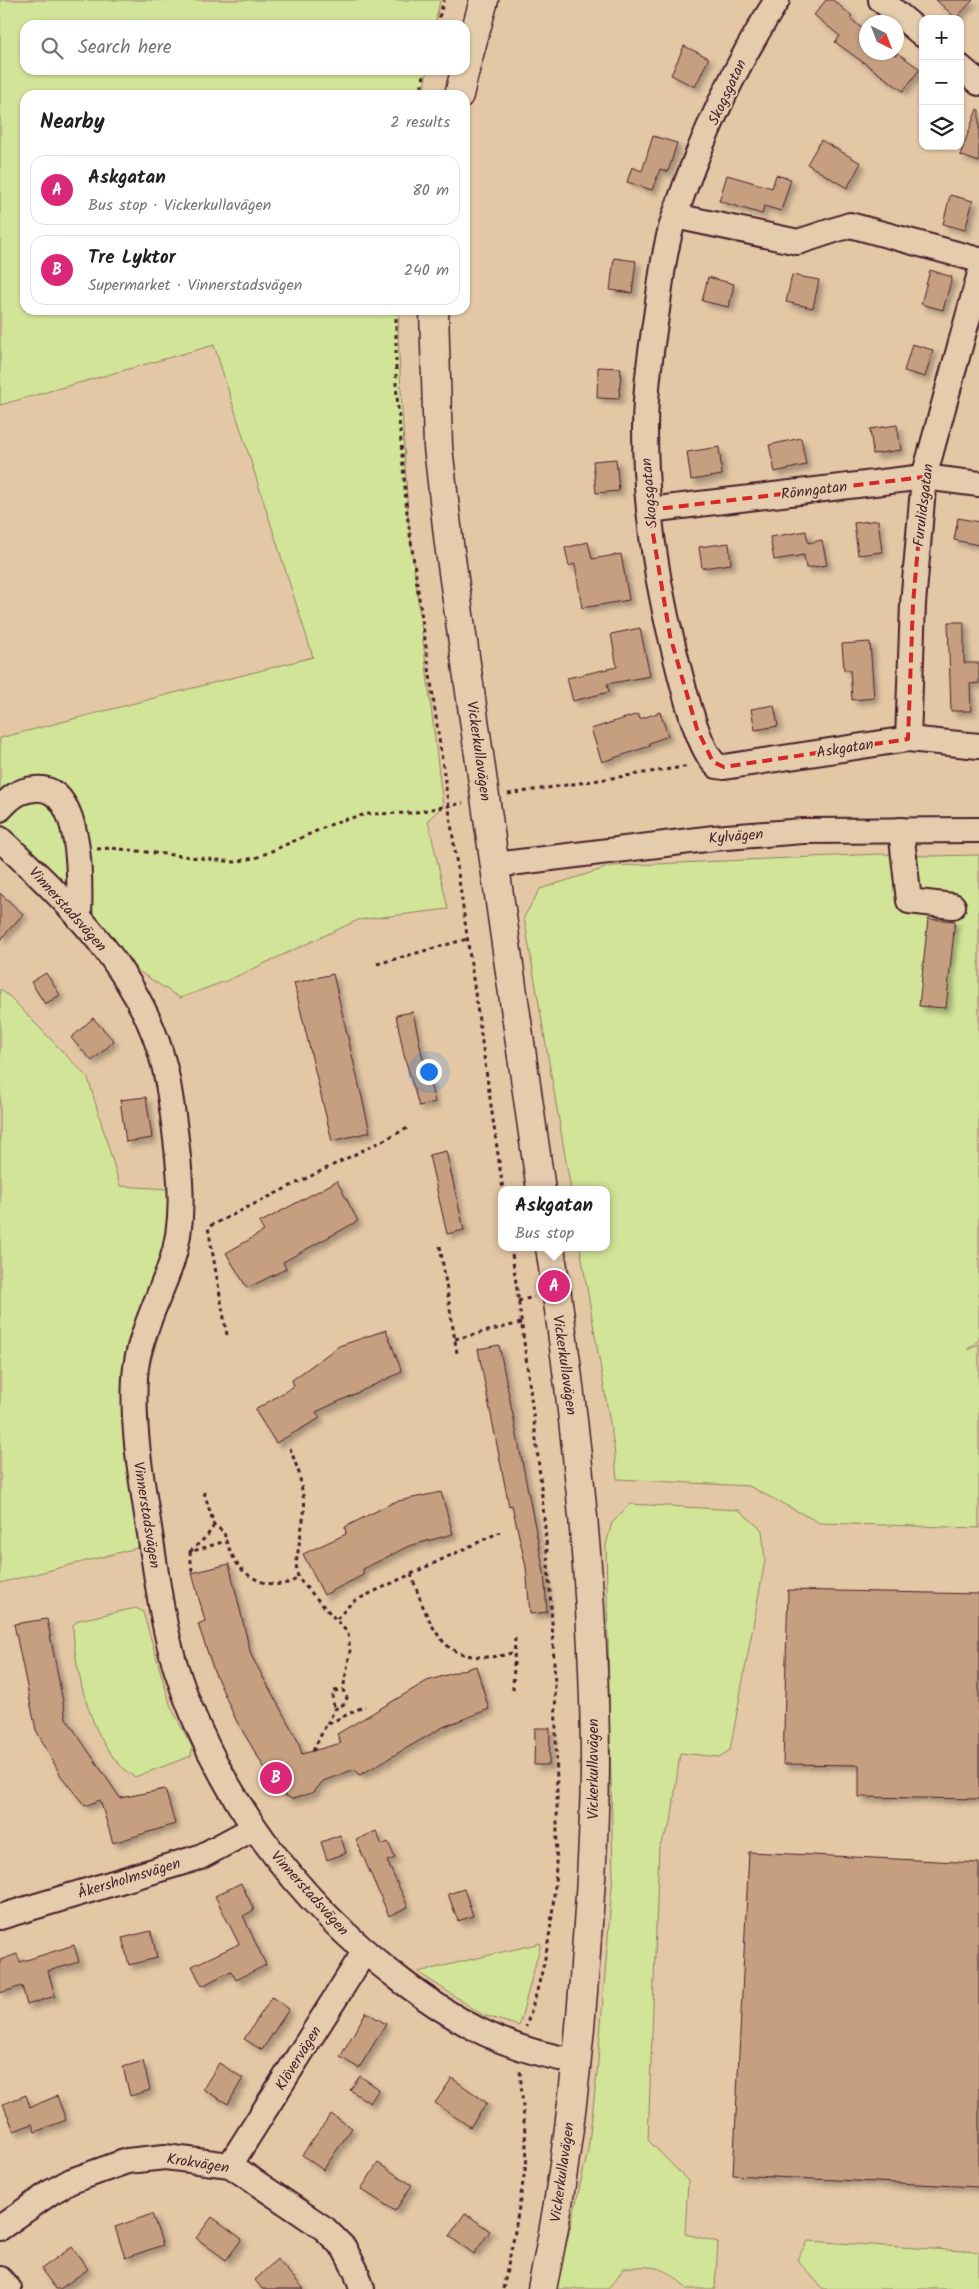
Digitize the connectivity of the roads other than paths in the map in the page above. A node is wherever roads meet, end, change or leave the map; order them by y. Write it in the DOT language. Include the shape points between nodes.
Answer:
graph roads {
  1 [pos="484,0"];
  2 [pos="777,0"];
  3 [pos="881,0"];
  4 [pos="919,32"];
  5 [pos="470,51"];
  6 [pos="964,70"];
  7 [pos="464,75"];
  8 [pos="979,83"];
  9 [pos="460,90"];
  10 [pos="675,216"];
  11 [pos="979,260"];
  12 [pos="979,277"];
  13 [pos="434,315"];
  14 [pos="924,477"];
  15 [pos="979,484"];
  16 [pos="649,510"];
  17 [pos="908,739"];
  18 [pos="979,746"];
  19 [pos="713,762"];
  20 [pos="0,809"];
  21 [pos="902,830"];
  22 [pos="979,830"];
  23 [pos="4,848"];
  24 [pos="495,865"];
  25 [pos="953,906"];
  26 [pos="79,918"];
  27 [pos="540,1186"];
  28 [pos="551,1251"];
  29 [pos="254,1828"];
  30 [pos="0,1917"];
  31 [pos="365,1951"];
  32 [pos="577,2061"];
  33 [pos="230,2165"];
  34 [pos="0,2228"];
  35 [pos="0,2279"];
  36 [pos="9,2289"];
  37 [pos="362,2289"];
  38 [pos="542,2289"];
  1 -- 5 [label="main road"];
  2 -- 10 [label="street, Skogsgatan" via="730,79"];
  3 -- 4 [label="street"];
  6 -- 8 [label="street"];
  7 -- 9 [label="main road"];
  10 -- 11 [label="street" via="798,242 850,225"];
  10 -- 16 [label="street, Skogsgatan" via="660,283 649,365 645,428"];
  12 -- 14 [label="street, Furulidsgatan"];
  13 -- 24 [label="main road, Vickerkullavägen" via="438,447"];
  14 -- 15 [label="street, Rönngatan"];
  14 -- 16 [label="street, Rönngatan"];
  14 -- 17 [label="street, Furulidsgatan" via="913,604"];
  16 -- 19 [label="street, Skogsgatan" via="676,661 698,730"];
  17 -- 18 [label="street, Askgatan"];
  17 -- 19 [label="street, Askgatan" via="724,767"];
  20 -- 26 [label="street" via="14,794 40,788 53,792 64,804 71,818 77,851"];
  21 -- 22 [label="street, Kylvägen"];
  21 -- 24 [label="street, Kylvägen" via="803,831 714,838"];
  21 -- 25 [label="street" via="909,901"];
  23 -- 26 [label="street, Vinnerstadsvägen"];
  24 -- 27 [label="main road, Vickerkullavägen"];
  26 -- 29 [label="street, Vinnerstadsvägen" via="120,970 139,1003 164,1062 172,1100 181,1178 180,1228 171,1262 144,1333 135,1373 138,1459 163,1618 176,1667 211,1752"];
  28 -- 32 [label="main road, Vickerkullavägen" via="575,1442 588,1586 595,1755 593,1851"];
  29 -- 30 [label="street, Åkersholmsvägen" via="200,1857"];
  29 -- 31 [label="street, Vinnerstadsvägen" via="299,1884"];
  31 -- 32 [label="street, Vinnerstadsvägen" via="439,2007 486,2035 522,2049"];
  31 -- 33 [label="street, Klövervägen"];
  32 -- 38 [label="main road, Vickerkullavägen" via="564,2168"];
  33 -- 34 [label="street, Krokvägen" via="165,2157 127,2161 71,2181"];
  33 -- 37 [label="street, Krokvägen" via="325,2229 344,2248"];
  35 -- 36 [label="street"];
}
